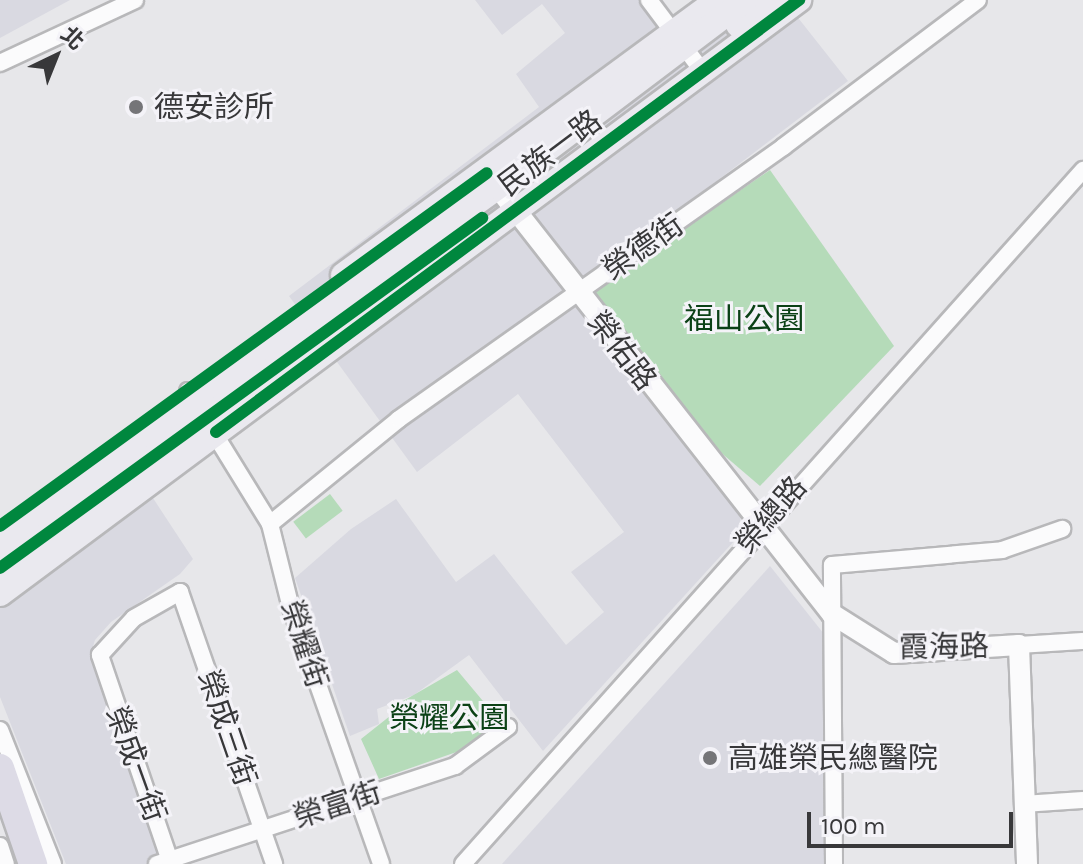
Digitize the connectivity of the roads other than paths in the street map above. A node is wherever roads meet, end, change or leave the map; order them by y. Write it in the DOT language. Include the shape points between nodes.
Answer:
graph roads {
  1 [pos="135,0"];
  2 [pos="649,0"];
  3 [pos="718,0"];
  4 [pos="745,0"];
  5 [pos="771,0"];
  6 [pos="799,0"];
  7 [pos="978,0"];
  8 [pos="689,54"];
  9 [pos="0,63"];
  10 [pos="1083,170"];
  11 [pos="502,193"];
  12 [pos="577,293"];
  13 [pos="201,410"];
  14 [pos="270,524"];
  15 [pos="0,526"];
  16 [pos="760,527"];
  17 [pos="1062,529"];
  18 [pos="0,547"];
  19 [pos="0,568"];
  20 [pos="0,594"];
  21 [pos="832,614"];
  22 [pos="1083,641"];
  23 [pos="1019,645"];
  24 [pos="100,664"];
  25 [pos="508,727"];
  26 [pos="0,730"];
  27 [pos="0,768"];
  28 [pos="356,799"];
  29 [pos="1083,800"];
  30 [pos="1024,804"];
  31 [pos="0,822"];
  32 [pos="263,830"];
  33 [pos="0,846"];
  34 [pos="166,862"];
  35 [pos="6,864"];
  36 [pos="15,864"];
  37 [pos="33,864"];
  38 [pos="53,864"];
  39 [pos="274,864"];
  40 [pos="381,864"];
  41 [pos="463,864"];
  42 [pos="834,864"];
  43 [pos="1027,864"];
  1 -- 9 [label="street"];
  2 -- 8 [label="street"];
  3 -- 8 [label="main road, 民族一路"];
  4 -- 8 [label="main road, 民族一路"];
  5 -- 8 [label="main road, 民族一路"];
  6 -- 8 [label="main road, 民族一路"];
  7 -- 12 [label="street, 榮德街"];
  8 -- 11 [label="main road, 民族一路"];
  10 -- 16 [label="street, 榮總路"];
  11 -- 12 [label="street, 榮佑路"];
  11 -- 13 [label="main road, 民族一路"];
  11 -- 13 [label="main road, 民族一路"];
  12 -- 14 [label="street, 榮德街" via="399,419"];
  12 -- 16 [label="street, 榮佑路"];
  13 -- 14 [label="street, 榮耀街"];
  13 -- 15 [label="main road, 民族一路"];
  13 -- 18 [label="main road, 民族一路"];
  13 -- 19 [label="main road, 民族一路"];
  13 -- 20 [label="main road, 民族一路"];
  14 -- 28 [label="street, 榮耀街" via="291,608"];
  16 -- 21 [label="street, 霞海路"];
  16 -- 41 [label="street, 榮總路"];
  17 -- 21 [label="street" via="1002,550 832,565"];
  21 -- 23 [label="street, 霞海路" via="894,653"];
  21 -- 42 [label="street"];
  22 -- 23 [label="street, 霞海路"];
  23 -- 30 [label="street"];
  24 -- 32 [label="street, 榮成三街" via="100,655 115,635 180,592"];
  24 -- 34 [label="street, 榮成一街"];
  25 -- 28 [label="street, 榮富街" via="455,766"];
  26 -- 38 [label="street"];
  27 -- 37 [label="highway"];
  28 -- 32 [label="street, 榮富街"];
  28 -- 40 [label="street, 榮耀街"];
  29 -- 30 [label="street"];
  30 -- 43 [label="street"];
  31 -- 36 [label="highway"];
  32 -- 34 [label="street, 榮富街"];
  32 -- 39 [label="street, 榮成三街"];
  33 -- 35 [label="street"];
}
